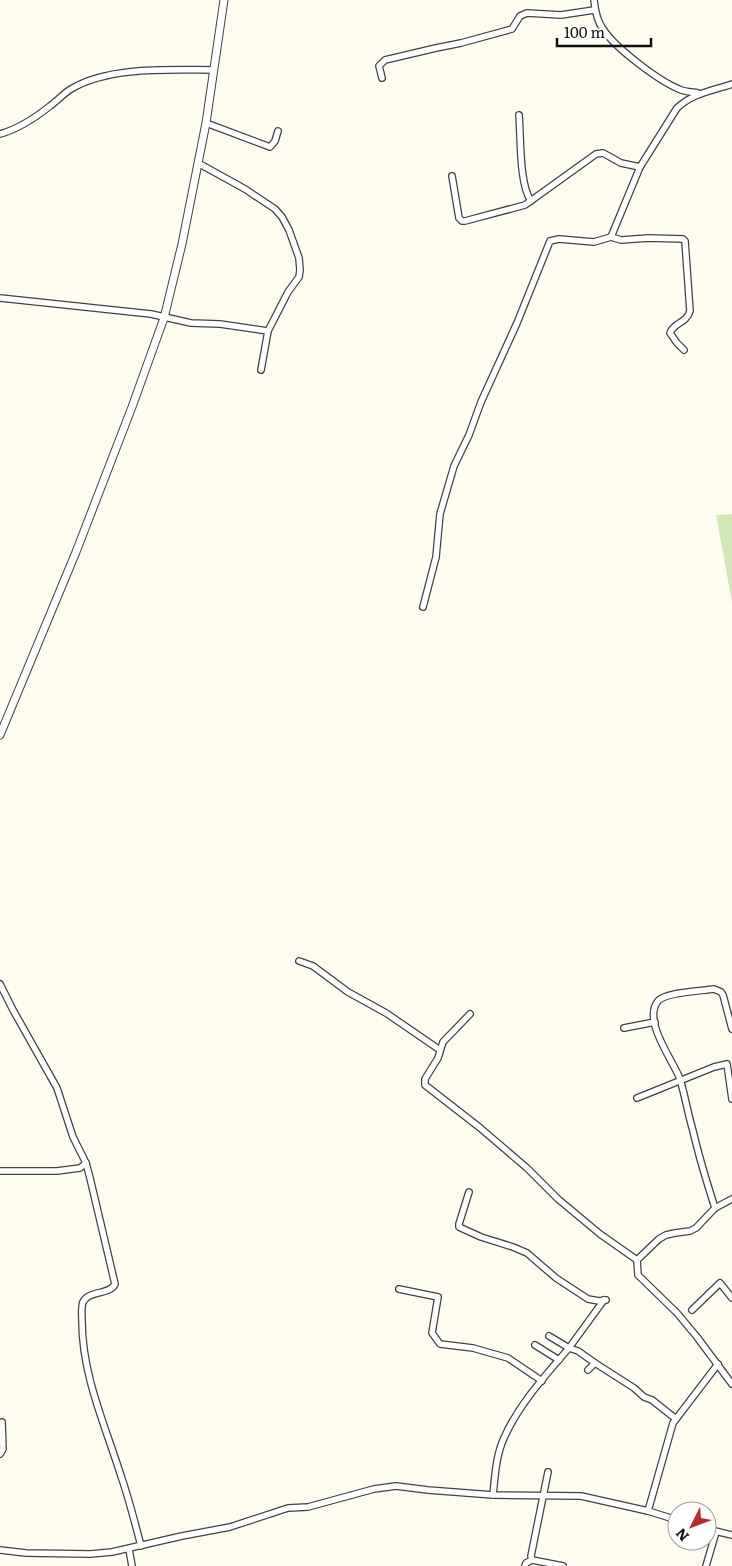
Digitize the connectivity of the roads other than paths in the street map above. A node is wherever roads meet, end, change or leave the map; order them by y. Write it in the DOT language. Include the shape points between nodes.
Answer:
graph roads {
  1 [pos="224,0"];
  2 [pos="594,0"];
  3 [pos="594,10"];
  4 [pos="213,70"];
  5 [pos="382,78"];
  6 [pos="732,84"];
  7 [pos="698,94"];
  8 [pos="519,115"];
  9 [pos="206,123"];
  10 [pos="278,132"];
  11 [pos="0,134"];
  12 [pos="198,163"];
  13 [pos="640,167"];
  14 [pos="452,176"];
  15 [pos="531,201"];
  16 [pos="611,237"];
  17 [pos="0,298"];
  18 [pos="164,318"];
  19 [pos="268,331"];
  20 [pos="684,350"];
  21 [pos="260,370"];
  22 [pos="422,607"];
  23 [pos="0,735"];
  24 [pos="299,961"];
  25 [pos="0,984"];
  26 [pos="470,1014"];
  27 [pos="655,1022"];
  28 [pos="624,1028"];
  29 [pos="732,1029"];
  30 [pos="440,1050"];
  31 [pos="729,1064"];
  32 [pos="680,1080"];
  33 [pos="638,1098"];
  34 [pos="732,1099"];
  35 [pos="86,1164"];
  36 [pos="0,1171"];
  37 [pos="469,1192"];
  38 [pos="732,1199"];
  39 [pos="715,1208"];
  40 [pos="637,1260"];
  41 [pos="399,1288"];
  42 [pos="732,1298"];
  43 [pos="692,1310"];
  44 [pos="549,1336"];
  45 [pos="535,1345"];
  46 [pos="569,1348"];
  47 [pos="559,1360"];
  48 [pos="596,1363"];
  49 [pos="718,1364"];
  50 [pos="588,1370"];
  51 [pos="542,1381"];
  52 [pos="732,1384"];
  53 [pos="676,1419"];
  54 [pos="2,1422"];
  55 [pos="0,1454"];
  56 [pos="548,1472"];
  57 [pos="493,1495"];
  58 [pos="543,1496"];
  59 [pos="648,1511"];
  60 [pos="667,1517"];
  61 [pos="717,1532"];
  62 [pos="732,1535"];
  63 [pos="141,1546"];
  64 [pos="129,1549"];
  65 [pos="0,1550"];
  66 [pos="710,1551"];
  67 [pos="532,1560"];
  68 [pos="132,1566"];
  69 [pos="526,1566"];
  70 [pos="563,1566"];
  71 [pos="706,1566"];
  1 -- 4 [label="street"];
  2 -- 3 [label="street"];
  3 -- 5 [label="street" via="561,16 526,13 520,16 512,29 385,60 379,66"];
  3 -- 7 [label="street" via="613,42 670,84"];
  4 -- 9 [label="street"];
  4 -- 11 [label="street" via="140,72 88,80 26,123"];
  6 -- 7 [label="street"];
  7 -- 13 [label="street" via="677,108"];
  8 -- 15 [label="street" via="524,180"];
  9 -- 10 [label="street" via="270,147"];
  9 -- 12 [label="street"];
  12 -- 18 [label="street"];
  12 -- 19 [label="street" via="263,200 279,213 289,230 299,258 299,276"];
  13 -- 15 [label="street" via="620,163 600,153"];
  13 -- 16 [label="street"];
  14 -- 15 [label="street" via="462,221"];
  16 -- 20 [label="street" via="620,240 680,238 685,241 690,311 670,333"];
  16 -- 22 [label="street" via="594,242 559,239 549,243 454,466 440,514 436,557"];
  17 -- 18 [label="street"];
  18 -- 19 [label="street"];
  18 -- 23 [label="street" via="76,552"];
  19 -- 21 [label="street"];
  24 -- 30 [label="street" via="313,966"];
  25 -- 35 [label="street" via="56,1088"];
  26 -- 30 [label="street" via="443,1042"];
  27 -- 28 [label="street"];
  27 -- 29 [label="street" via="656,1006 661,998 714,990 723,995"];
  27 -- 32 [label="street" via="660,1041"];
  30 -- 40 [label="street" via="425,1079 425,1086 528,1168 558,1199 600,1234"];
  31 -- 32 [label="street"];
  31 -- 34 [label="street"];
  32 -- 33 [label="street"];
  32 -- 39 [label="street"];
  35 -- 36 [label="street" via="57,1171"];
  35 -- 63 [label="street" via="115,1284 90,1296 82,1305 84,1353"];
  37 -- 46 [label="street" via="459,1228 527,1253 588,1299 605,1300"];
  38 -- 39 [label="street"];
  39 -- 40 [label="street" via="690,1232 666,1235"];
  40 -- 49 [label="street" via="638,1275 677,1313"];
  41 -- 51 [label="street" via="438,1297 432,1333 440,1344 473,1348 508,1358"];
  42 -- 43 [label="street" via="720,1283"];
  44 -- 46 [label="street"];
  45 -- 47 [label="street"];
  46 -- 47 [label="street"];
  46 -- 48 [label="street"];
  47 -- 51 [label="street"];
  48 -- 50 [label="street"];
  48 -- 53 [label="street"];
  49 -- 52 [label="street"];
  49 -- 53 [label="street"];
  51 -- 57 [label="street" via="521,1407 503,1439"];
  53 -- 59 [label="street"];
  54 -- 55 [label="street" via="3,1449"];
  56 -- 58 [label="street"];
  57 -- 58 [label="street"];
  57 -- 63 [label="street" via="396,1486 374,1489 308,1507 279,1510 230,1527"];
  58 -- 59 [label="street" via="581,1496"];
  58 -- 67 [label="street"];
  59 -- 60 [label="street"];
  61 -- 62 [label="street"];
  63 -- 64 [label="street"];
  64 -- 65 [label="street" via="90,1554"];
  64 -- 68 [label="street"];
  66 -- 71 [label="street"];
  67 -- 69 [label="street"];
  67 -- 70 [label="street"];
}
